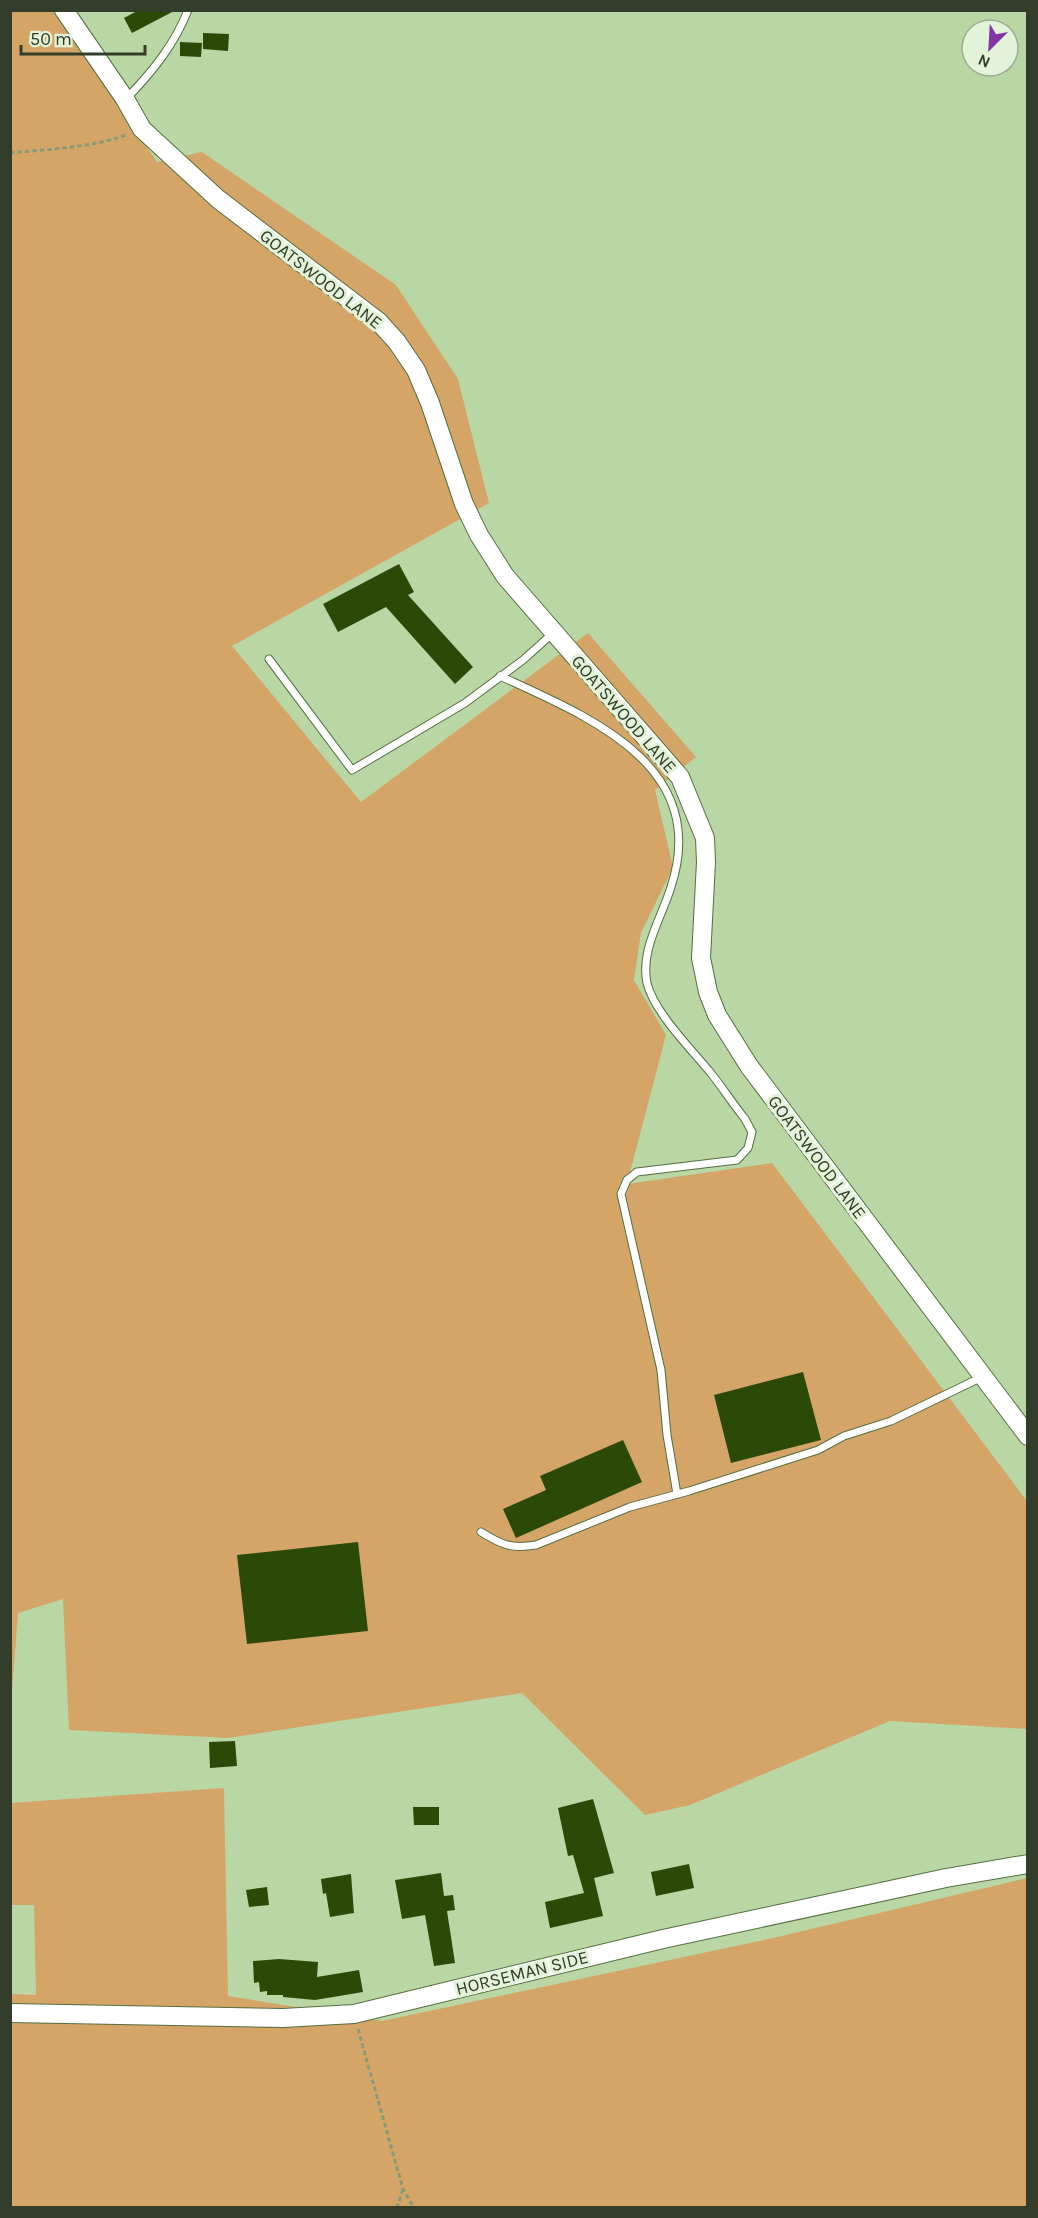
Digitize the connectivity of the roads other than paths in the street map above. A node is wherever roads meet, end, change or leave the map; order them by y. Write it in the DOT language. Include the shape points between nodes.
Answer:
graph roads {
  1 [pos="64,10"];
  2 [pos="188,10"];
  3 [pos="122,96"];
  4 [pos="553,633"];
  5 [pos="269,659"];
  6 [pos="500,676"];
  7 [pos="982,1377"];
  8 [pos="1028,1436"];
  9 [pos="677,1494"];
  10 [pos="481,1532"];
  11 [pos="1028,1864"];
  12 [pos="10,2013"];
  1 -- 3 [label="street, GOATSWOOD LANE"];
  2 -- 3 [label="lane" via="167,51"];
  3 -- 4 [label="street, GOATSWOOD LANE" via="142,129 218,199 379,322 398,342 430,403 464,504 479,535 505,576"];
  4 -- 6 [label="lane"];
  4 -- 7 [label="street, GOATSWOOD LANE" via="680,777 705,838 701,958 717,1015 749,1066"];
  5 -- 6 [label="lane" via="352,770 465,703"];
  6 -- 9 [label="lane" via="610,732 650,768 670,798 677,814 680,850 674,880 648,950 647,984 665,1016 752,1132 748,1148 737,1160 637,1172 627,1180 621,1194 661,1370"];
  7 -- 8 [label="street, GOATSWOOD LANE"];
  7 -- 9 [label="lane" via="891,1421 844,1436 818,1450"];
  9 -- 10 [label="lane" via="630,1507 521,1548"];
  11 -- 12 [label="street, HORSEMAN SIDE" via="663,1939 354,2014 283,2018"];
}
